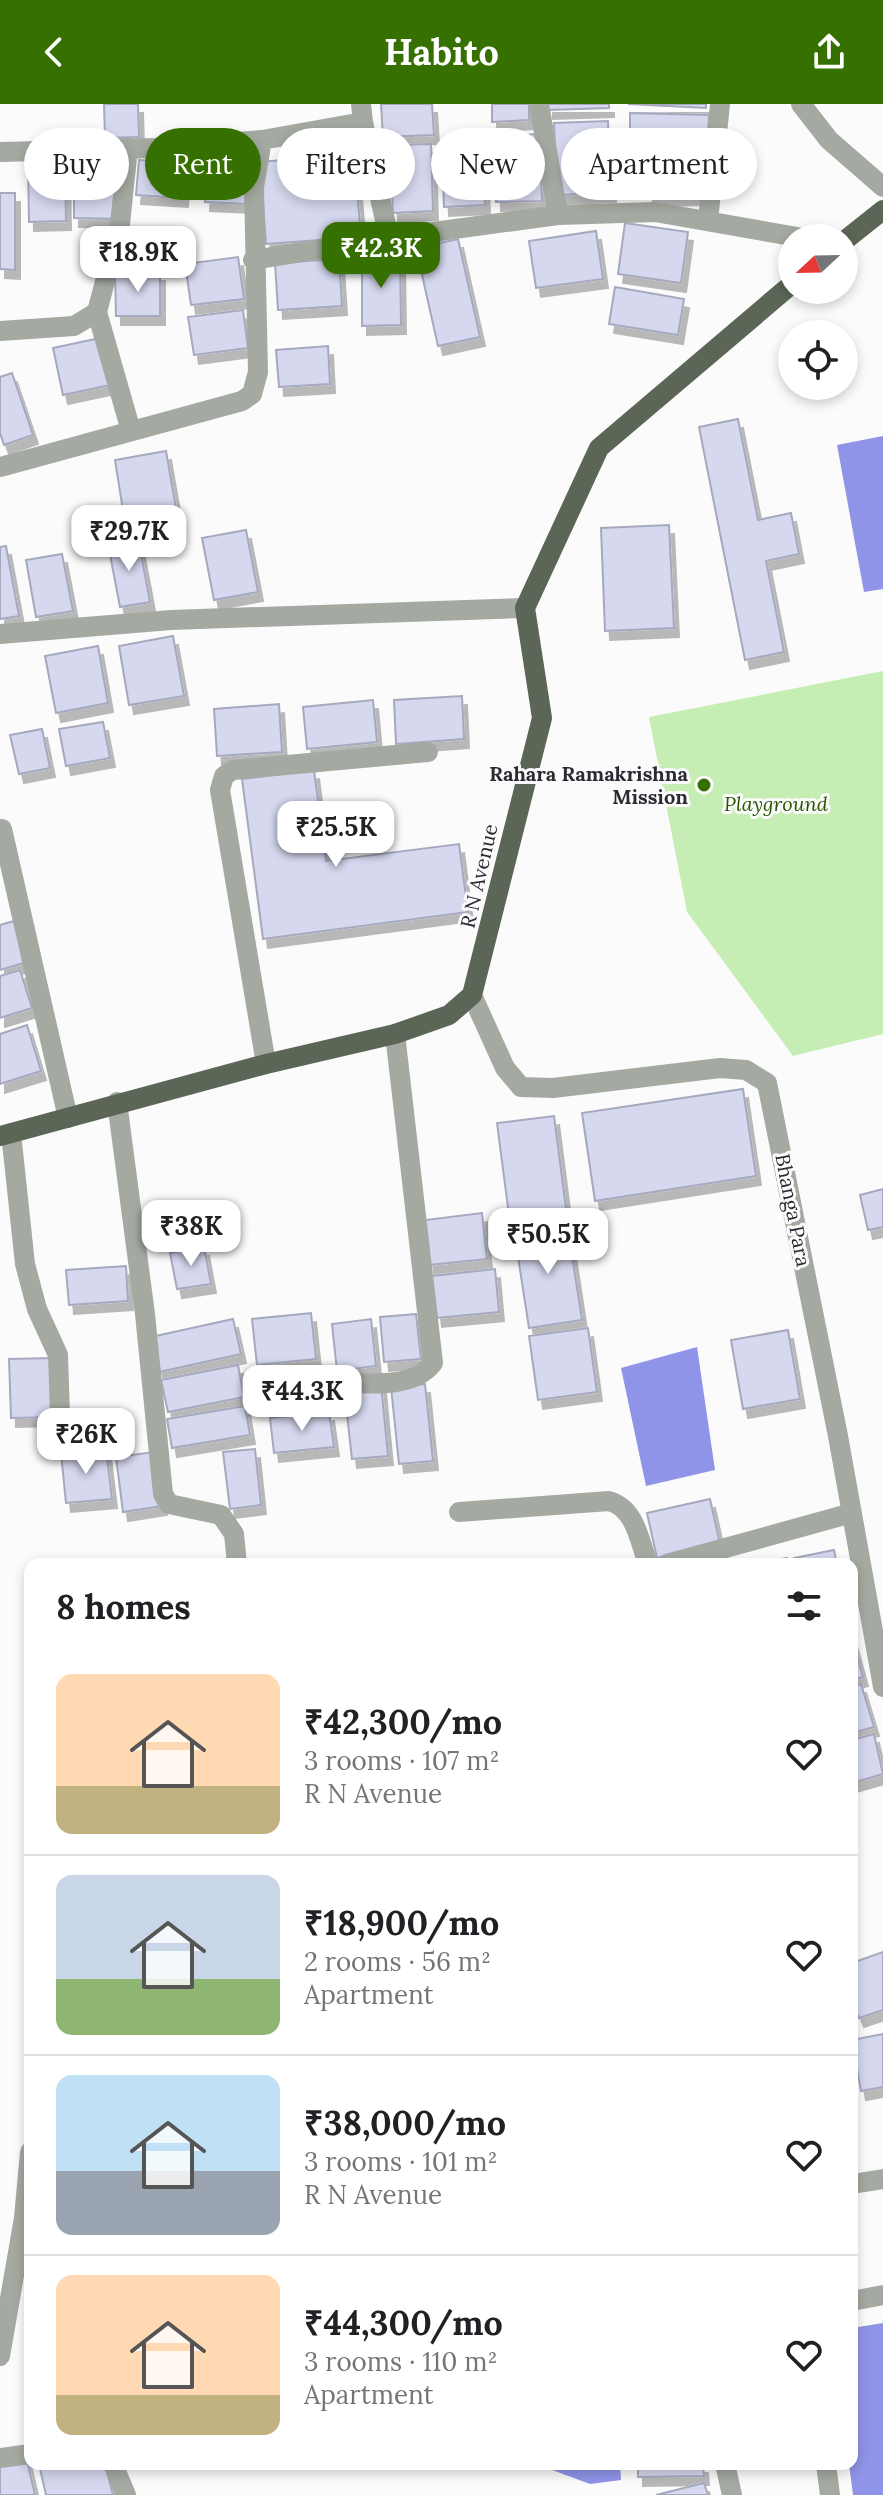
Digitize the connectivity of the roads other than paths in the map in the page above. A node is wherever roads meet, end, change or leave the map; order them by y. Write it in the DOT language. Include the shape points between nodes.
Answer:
graph roads {
  1 [pos="539,104"];
  2 [pos="720,104"];
  3 [pos="801,104"];
  4 [pos="362,113"];
  5 [pos="262,140"];
  6 [pos="129,148"];
  7 [pos="24,151"];
  8 [pos="0,152"];
  9 [pos="883,187"];
  10 [pos="123,200"];
  11 [pos="883,210"];
  12 [pos="558,215"];
  13 [pos="708,221"];
  14 [pos="858,230"];
  15 [pos="778,234"];
  16 [pos="389,238"];
  17 [pos="253,260"];
  18 [pos="778,296"];
  19 [pos="97,312"];
  20 [pos="0,331"];
  21 [pos="131,431"];
  22 [pos="0,467"];
  23 [pos="525,608"];
  24 [pos="0,634"];
  25 [pos="428,752"];
  26 [pos="2,829"];
  27 [pos="472,995"];
  28 [pos="395,1034"];
  29 [pos="266,1064"];
  30 [pos="117,1102"];
  31 [pos="68,1118"];
  32 [pos="6,1134"];
  33 [pos="325,1382"];
  34 [pos="61,1444"];
  35 [pos="459,1512"];
  36 [pos="852,1513"];
  37 [pos="236,1558"];
  38 [pos="646,1558"];
  39 [pos="689,1558"];
  40 [pos="883,1687"];
  41 [pos="883,2179"];
  42 [pos="858,2183"];
  43 [pos="24,2218"];
  44 [pos="883,2295"];
  45 [pos="858,2300"];
  46 [pos="0,2356"];
  47 [pos="24,2455"];
  48 [pos="0,2458"];
  49 [pos="116,2470"];
  50 [pos="726,2470"];
  51 [pos="827,2470"];
  52 [pos="126,2495"];
  53 [pos="732,2495"];
  54 [pos="830,2495"];
  1 -- 12 [label="street"];
  2 -- 13 [label="street"];
  3 -- 9 [label="street" via="829,140"];
  4 -- 5 [label="street"];
  4 -- 16 [label="street"];
  5 -- 6 [label="street"];
  5 -- 17 [label="street" via="255,166"];
  7 -- 8 [label="street"];
  10 -- 19 [label="street"];
  11 -- 14 [label="main road"];
  12 -- 13 [label="street" via="655,212"];
  12 -- 16 [label="street"];
  13 -- 15 [label="street"];
  16 -- 17 [label="street"];
  17 -- 21 [label="street" via="258,372 252,394"];
  18 -- 23 [label="main road" via="599,448"];
  19 -- 20 [label="street" via="74,326"];
  19 -- 21 [label="street"];
  21 -- 22 [label="street"];
  23 -- 24 [label="street" via="187,619"];
  23 -- 27 [label="main road, R N Avenue" via="542,718"];
  25 -- 29 [label="street" via="233,770 224,776 220,790"];
  26 -- 31 [label="street"];
  27 -- 28 [label="main road" via="449,1015"];
  27 -- 36 [label="street, Bhanga Para" via="505,1068 521,1087 553,1088 720,1068 746,1070 767,1083"];
  28 -- 29 [label="main road"];
  28 -- 33 [label="street" via="433,1363 411,1380"];
  29 -- 30 [label="main road"];
  30 -- 31 [label="main road"];
  30 -- 37 [label="street" via="163,1494 169,1504 221,1515 234,1534"];
  31 -- 32 [label="main road"];
  32 -- 34 [label="street" via="25,1264 37,1309 58,1355"];
  35 -- 38 [label="street" via="609,1501 630,1515"];
  36 -- 39 [label="street"];
  36 -- 40 [label="street, Bhanga Para"];
  41 -- 42 [label="street"];
  43 -- 46 [label="street"];
  44 -- 45 [label="street"];
  47 -- 48 [label="street"];
  49 -- 52 [label="street"];
  50 -- 53 [label="street"];
  51 -- 54 [label="street"];
}
